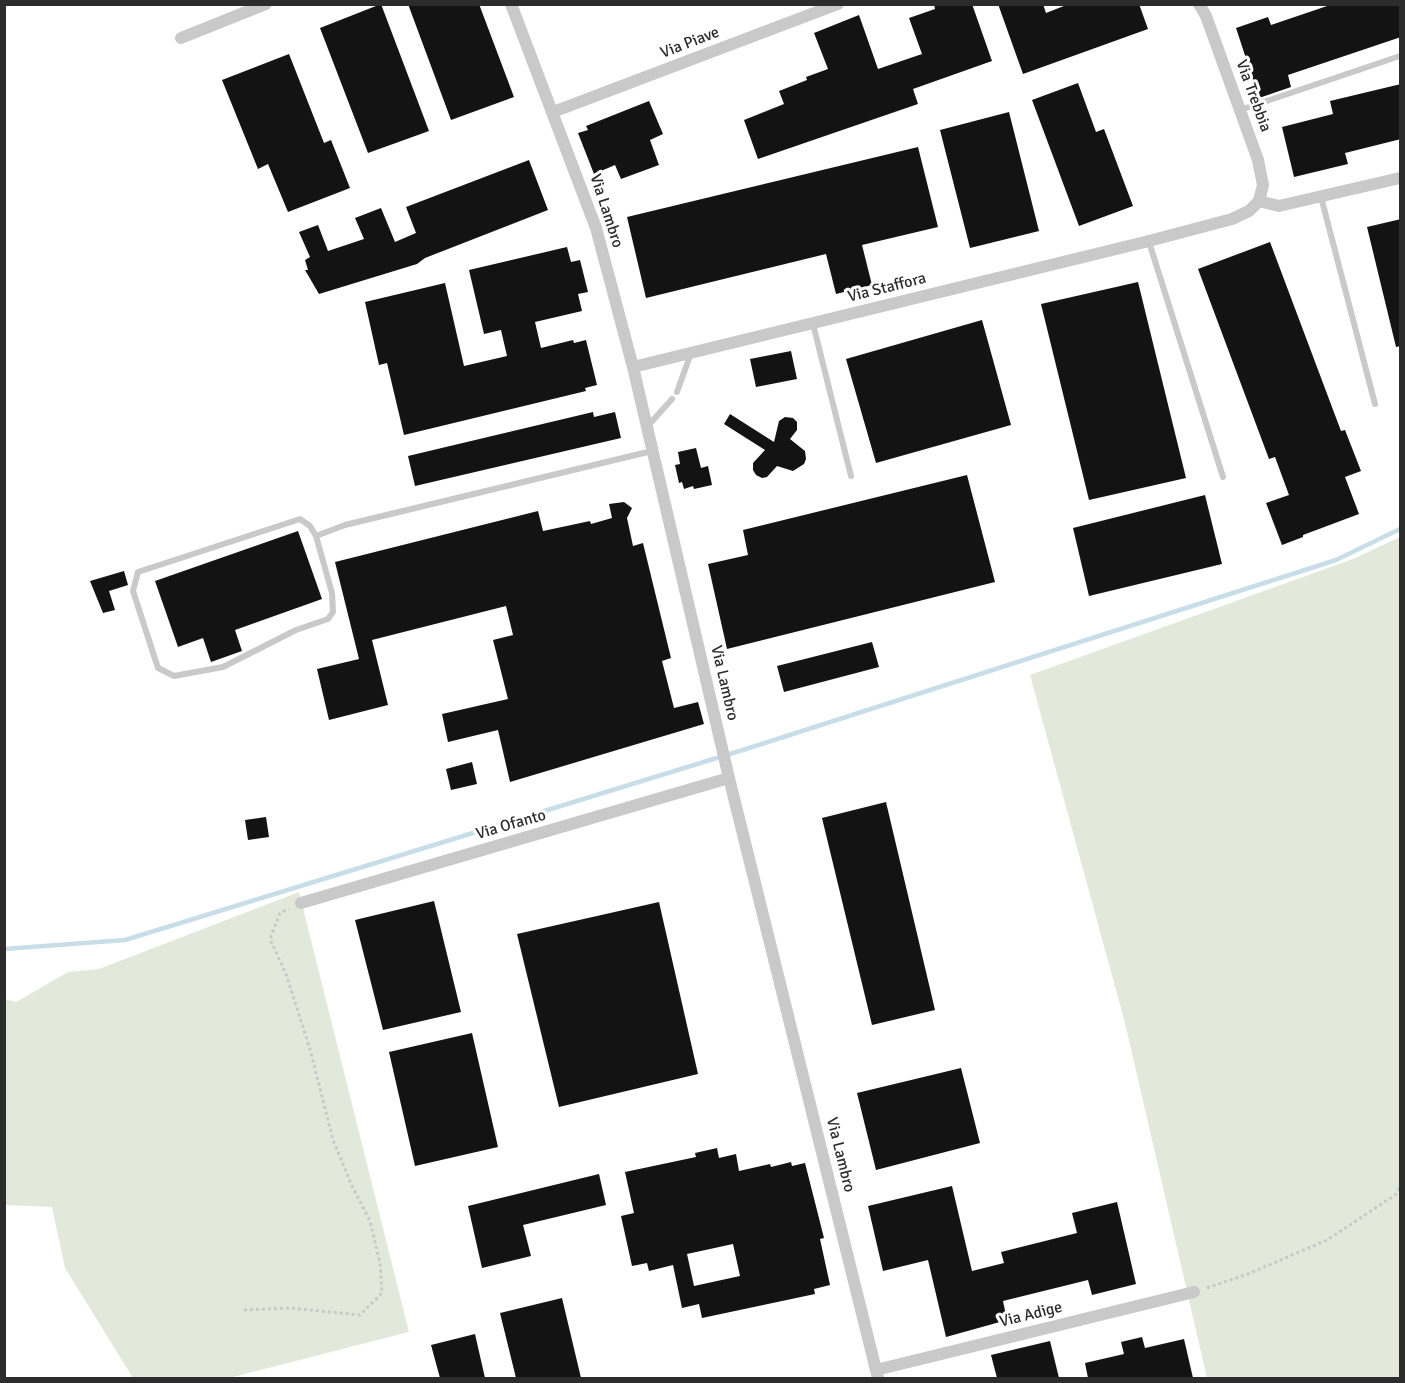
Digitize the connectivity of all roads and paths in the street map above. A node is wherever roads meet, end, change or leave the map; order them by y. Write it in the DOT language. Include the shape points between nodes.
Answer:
graph roads {
  1 [pos="266,4"];
  2 [pos="512,4"];
  3 [pos="838,4"];
  4 [pos="1199,4"];
  5 [pos="181,38"];
  6 [pos="1401,56"];
  7 [pos="1240,110"];
  8 [pos="553,112"];
  9 [pos="1401,178"];
  10 [pos="1320,197"];
  11 [pos="1259,201"];
  12 [pos="1149,241"];
  13 [pos="813,324"];
  14 [pos="692,352"];
  15 [pos="633,367"];
  16 [pos="677,392"];
  17 [pos="672,399"];
  18 [pos="1375,405"];
  19 [pos="647,427"];
  20 [pos="652,451"];
  21 [pos="851,476"];
  22 [pos="1223,477"];
  23 [pos="316,536"];
  24 [pos="729,774"];
  25 [pos="301,903"];
  26 [pos="1401,1188"];
  27 [pos="1194,1292"];
  28 [pos="244,1310"];
  29 [pos="877,1374"];
  1 -- 5 [label="street"];
  2 -- 8 [label="street, Via Lambro"];
  3 -- 8 [label="street, Via Piave"];
  4 -- 7 [label="street, Via Trebbia"];
  6 -- 7 [label="lane"];
  7 -- 11 [label="street, Via Trebbia" via="1258,160 1263,185"];
  8 -- 15 [label="street, Via Lambro" via="596,228"];
  9 -- 10 [label="street"];
  10 -- 11 [label="street" via="1279,206"];
  10 -- 18 [label="lane"];
  11 -- 12 [label="street, Via Staffora" via="1232,219"];
  12 -- 13 [label="street, Via Staffora"];
  12 -- 22 [label="lane"];
  13 -- 14 [label="street, Via Staffora"];
  13 -- 21 [label="lane"];
  14 -- 15 [label="street, Via Staffora"];
  14 -- 16 [label="lane"];
  15 -- 19 [label="street, Via Lambro"];
  17 -- 19 [label="lane"];
  19 -- 20 [label="street, Via Lambro"];
  20 -- 23 [label="lane" via="345,525"];
  20 -- 24 [label="street, Via Lambro"];
  23 -- 23 [label="lane" via="300,519 138,572 133,591 158,668 174,675 223,667 296,630 328,619 333,612 332,593"];
  24 -- 25 [label="street, Via Ofanto"];
  24 -- 29 [label="street, Via Lambro"];
  25 -- 28 [label="path" via="280,913 270,939 307,1039 333,1140 370,1221 382,1293 360,1315 290,1308"];
  26 -- 27 [label="path" via="1327,1240"];
  27 -- 29 [label="street, Via Adige"];
}
